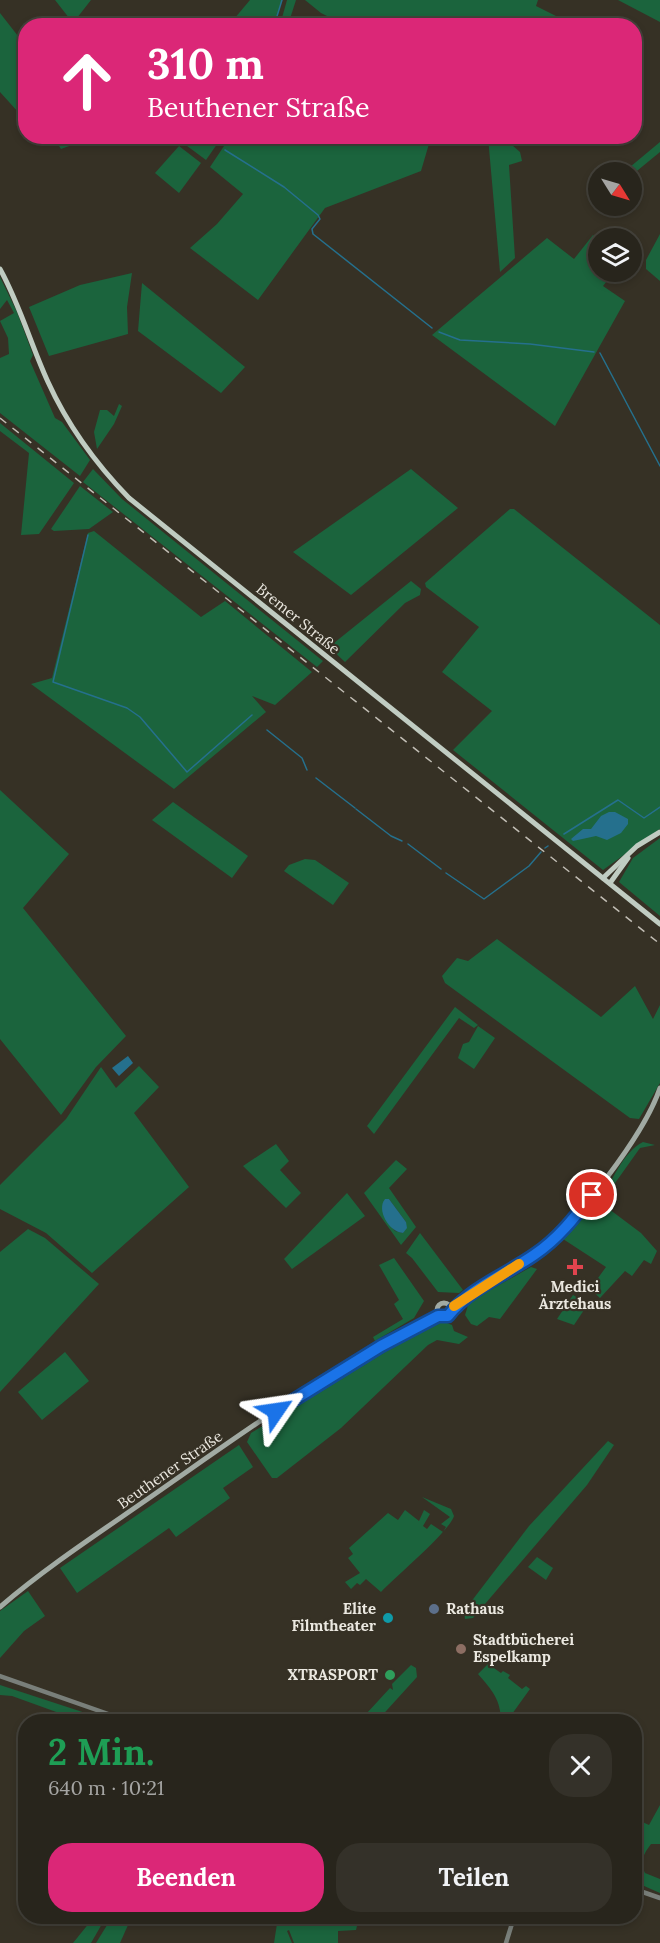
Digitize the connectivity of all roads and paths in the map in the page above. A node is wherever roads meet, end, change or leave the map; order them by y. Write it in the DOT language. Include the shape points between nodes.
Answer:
graph roads {
  1 [pos="0,269"];
  2 [pos="660,834"];
  3 [pos="603,878"];
  4 [pos="610,884"];
  5 [pos="660,924"];
  6 [pos="660,1088"];
  7 [pos="450,1306"];
  8 [pos="438,1313"];
  9 [pos="0,1607"];
  10 [pos="0,1676"];
  11 [pos="108,1714"];
  12 [pos="642,1892"];
  13 [pos="660,1898"];
  14 [pos="512,1924"];
  15 [pos="506,1943"];
  1 -- 3 [label="main road, Bremer Straße" via="65,416 98,464 129,498"];
  2 -- 3 [label="main road" via="637,846"];
  2 -- 4 [label="main road" via="631,855"];
  3 -- 4 [label="main road, Bremer Straße"];
  4 -- 5 [label="main road, Bremer Straße"];
  6 -- 7 [label="main road" via="639,1131 551,1242"];
  7 -- 8 [label="main road" via="440,1304"];
  7 -- 8 [label="main road" via="448,1316"];
  8 -- 9 [label="main road, Beuthener Straße" via="231,1441"];
  10 -- 11 [label="street"];
  12 -- 13 [label="street"];
  14 -- 15 [label="street"];
}
